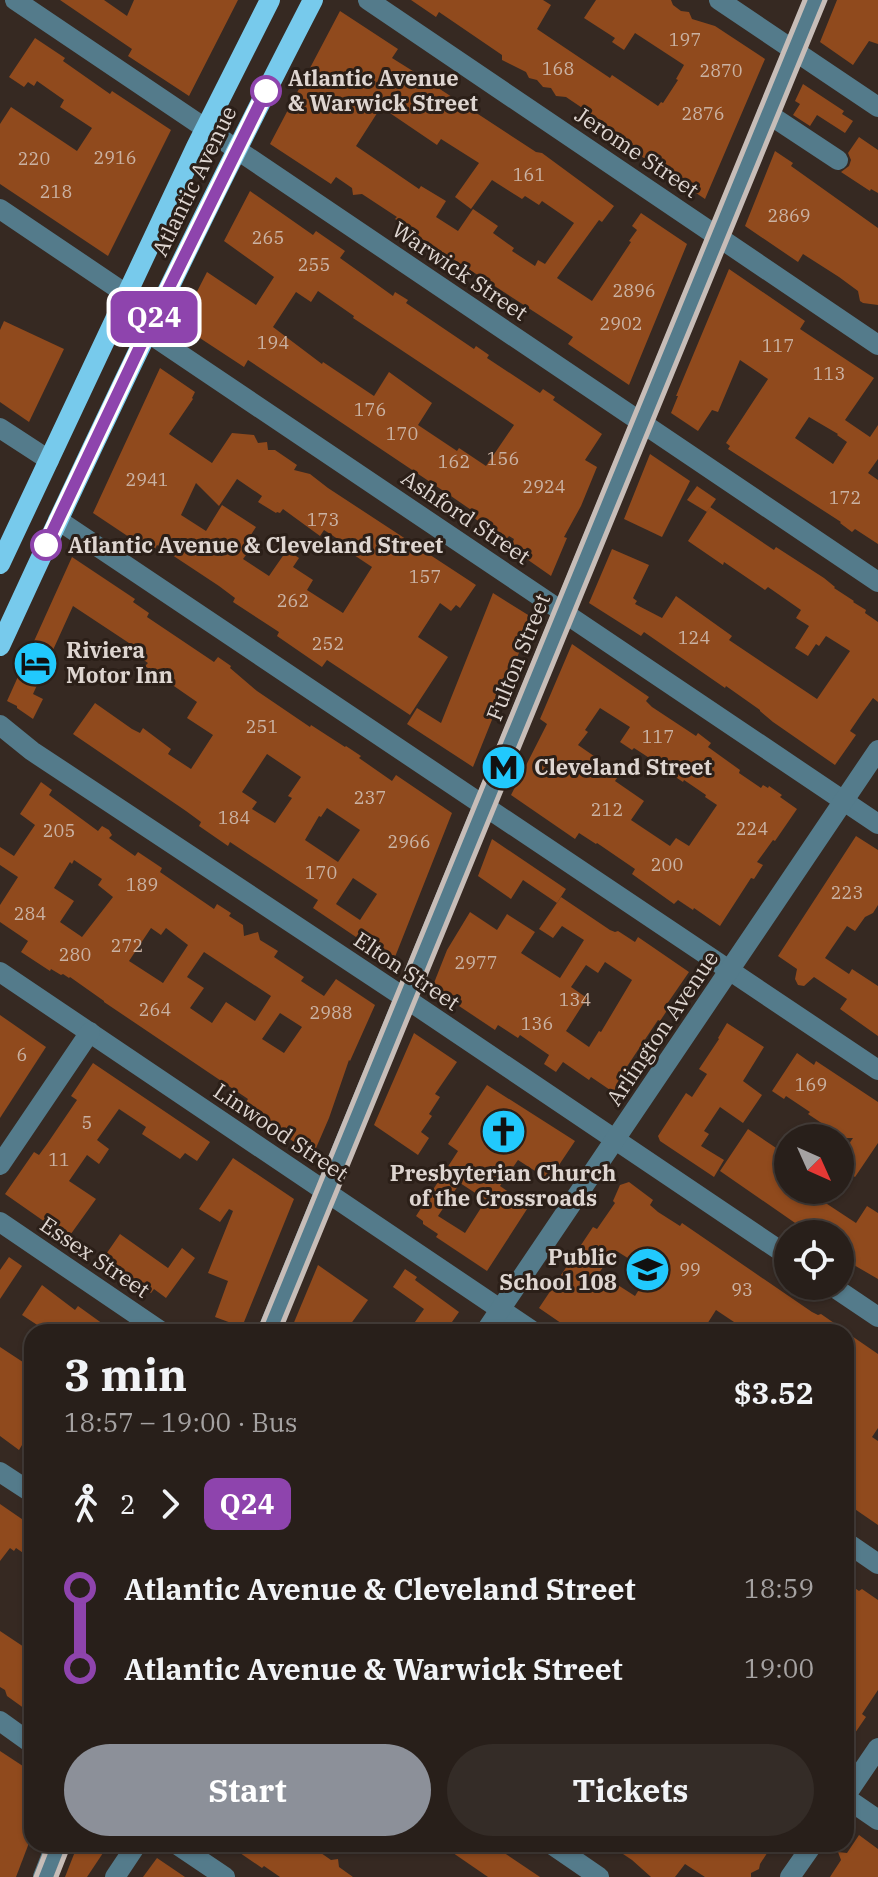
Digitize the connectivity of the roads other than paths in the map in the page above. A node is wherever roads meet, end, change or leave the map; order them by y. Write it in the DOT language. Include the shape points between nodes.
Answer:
graph roads {
  1 [pos="15,0"];
  2 [pos="270,0"];
  3 [pos="313,0"];
  4 [pos="368,0"];
  5 [pos="719,0"];
  6 [pos="814,0"];
  7 [pos="793,50"];
  8 [pos="878,107"];
  9 [pos="767,113"];
  10 [pos="205,128"];
  11 [pos="236,149"];
  12 [pos="838,160"];
  13 [pos="0,209"];
  14 [pos="717,235"];
  15 [pos="126,294"];
  16 [pos="147,332"];
  17 [pos="878,345"];
  18 [pos="640,421"];
  19 [pos="0,428"];
  20 [pos="49,460"];
  21 [pos="58,520"];
  22 [pos="0,564"];
  23 [pos="878,582"];
  24 [pos="562,611"];
  25 [pos="0,646"];
  26 [pos="0,725"];
  27 [pos="878,750"];
  28 [pos="844,801"];
  29 [pos="484,804"];
  30 [pos="878,824"];
  31 [pos="729,970"];
  32 [pos="0,972"];
  33 [pos="405,998"];
  34 [pos="90,1032"];
  35 [pos="878,1070"];
  36 [pos="615,1140"];
  37 [pos="0,1165"];
  38 [pos="325,1191"];
  39 [pos="0,1222"];
  40 [pos="774,1247"];
  41 [pos="853,1300"];
  42 [pos="501,1309"];
  43 [pos="878,1317"];
  44 [pos="150,1324"];
  45 [pos="270,1324"];
  46 [pos="491,1324"];
  47 [pos="523,1324"];
  48 [pos="0,1472"];
  49 [pos="24,1488"];
  50 [pos="854,1548"];
  51 [pos="878,1564"];
  52 [pos="0,1721"];
  53 [pos="24,1738"];
  54 [pos="878,1748"];
  55 [pos="854,1785"];
  56 [pos="854,1803"];
  57 [pos="878,1820"];
  58 [pos="53,1852"];
  59 [pos="132,1852"];
  60 [pos="188,1852"];
  61 [pos="563,1852"];
  62 [pos="807,1852"];
  63 [pos="43,1877"];
  64 [pos="115,1877"];
  65 [pos="225,1877"];
  66 [pos="599,1877"];
  67 [pos="790,1877"];
  1 -- 10 [label="street, Warwick Street"];
  2 -- 10 [label="main road, Atlantic Avenue"];
  3 -- 11 [label="main road, Atlantic Avenue"];
  4 -- 14 [label="street, Jerome Street"];
  5 -- 7 [label="street"];
  6 -- 7 [label="street, Fulton Street"];
  7 -- 8 [label="street"];
  7 -- 9 [label="street, Fulton Street"];
  9 -- 12 [label="street"];
  9 -- 14 [label="street, Fulton Street"];
  10 -- 11 [label="street, Warwick Street"];
  10 -- 15 [label="main road, Atlantic Avenue"];
  11 -- 16 [label="main road, Atlantic Avenue"];
  11 -- 18 [label="street, Warwick Street"];
  13 -- 15 [label="street"];
  14 -- 17 [label="street, Jerome Street"];
  14 -- 18 [label="street, Fulton Street"];
  15 -- 20 [label="main road, Atlantic Avenue"];
  16 -- 21 [label="main road, Atlantic Avenue"];
  16 -- 24 [label="street, Ashford Street"];
  18 -- 23 [label="street, Warwick Street"];
  18 -- 24 [label="street, Fulton Street"];
  19 -- 20 [label="street"];
  20 -- 22 [label="main road, Atlantic Avenue"];
  21 -- 25 [label="main road, Atlantic Avenue"];
  21 -- 29 [label="street"];
  24 -- 28 [label="street, Ashford Street"];
  24 -- 29 [label="street, Fulton Street"];
  26 -- 33 [label="street, Elton Street"];
  27 -- 28 [label="street, Arlington Avenue"];
  28 -- 30 [label="street, Ashford Street"];
  28 -- 31 [label="street, Arlington Avenue"];
  29 -- 31 [label="street"];
  29 -- 33 [label="street, Fulton Street"];
  31 -- 35 [label="street"];
  31 -- 36 [label="street, Arlington Avenue"];
  32 -- 34 [label="street, Linwood Street"];
  33 -- 36 [label="street, Elton Street"];
  33 -- 38 [label="street, Fulton Street"];
  34 -- 37 [label="street"];
  34 -- 38 [label="street, Linwood Street"];
  36 -- 40 [label="street, Elton Street"];
  36 -- 42 [label="street, Arlington Avenue"];
  38 -- 42 [label="street, Linwood Street"];
  38 -- 45 [label="street, Fulton Street"];
  39 -- 44 [label="street, Essex Street"];
  41 -- 43 [label="street"];
  42 -- 46 [label="street, Arlington Avenue"];
  42 -- 47 [label="street, Linwood Street"];
  48 -- 49 [label="street"];
  50 -- 51 [label="street"];
  52 -- 53 [label="street"];
  54 -- 55 [label="street"];
  56 -- 57 [label="street"];
  58 -- 63 [label="street"];
  59 -- 64 [label="street"];
  60 -- 65 [label="street"];
  61 -- 66 [label="street"];
  62 -- 67 [label="street"];
}
